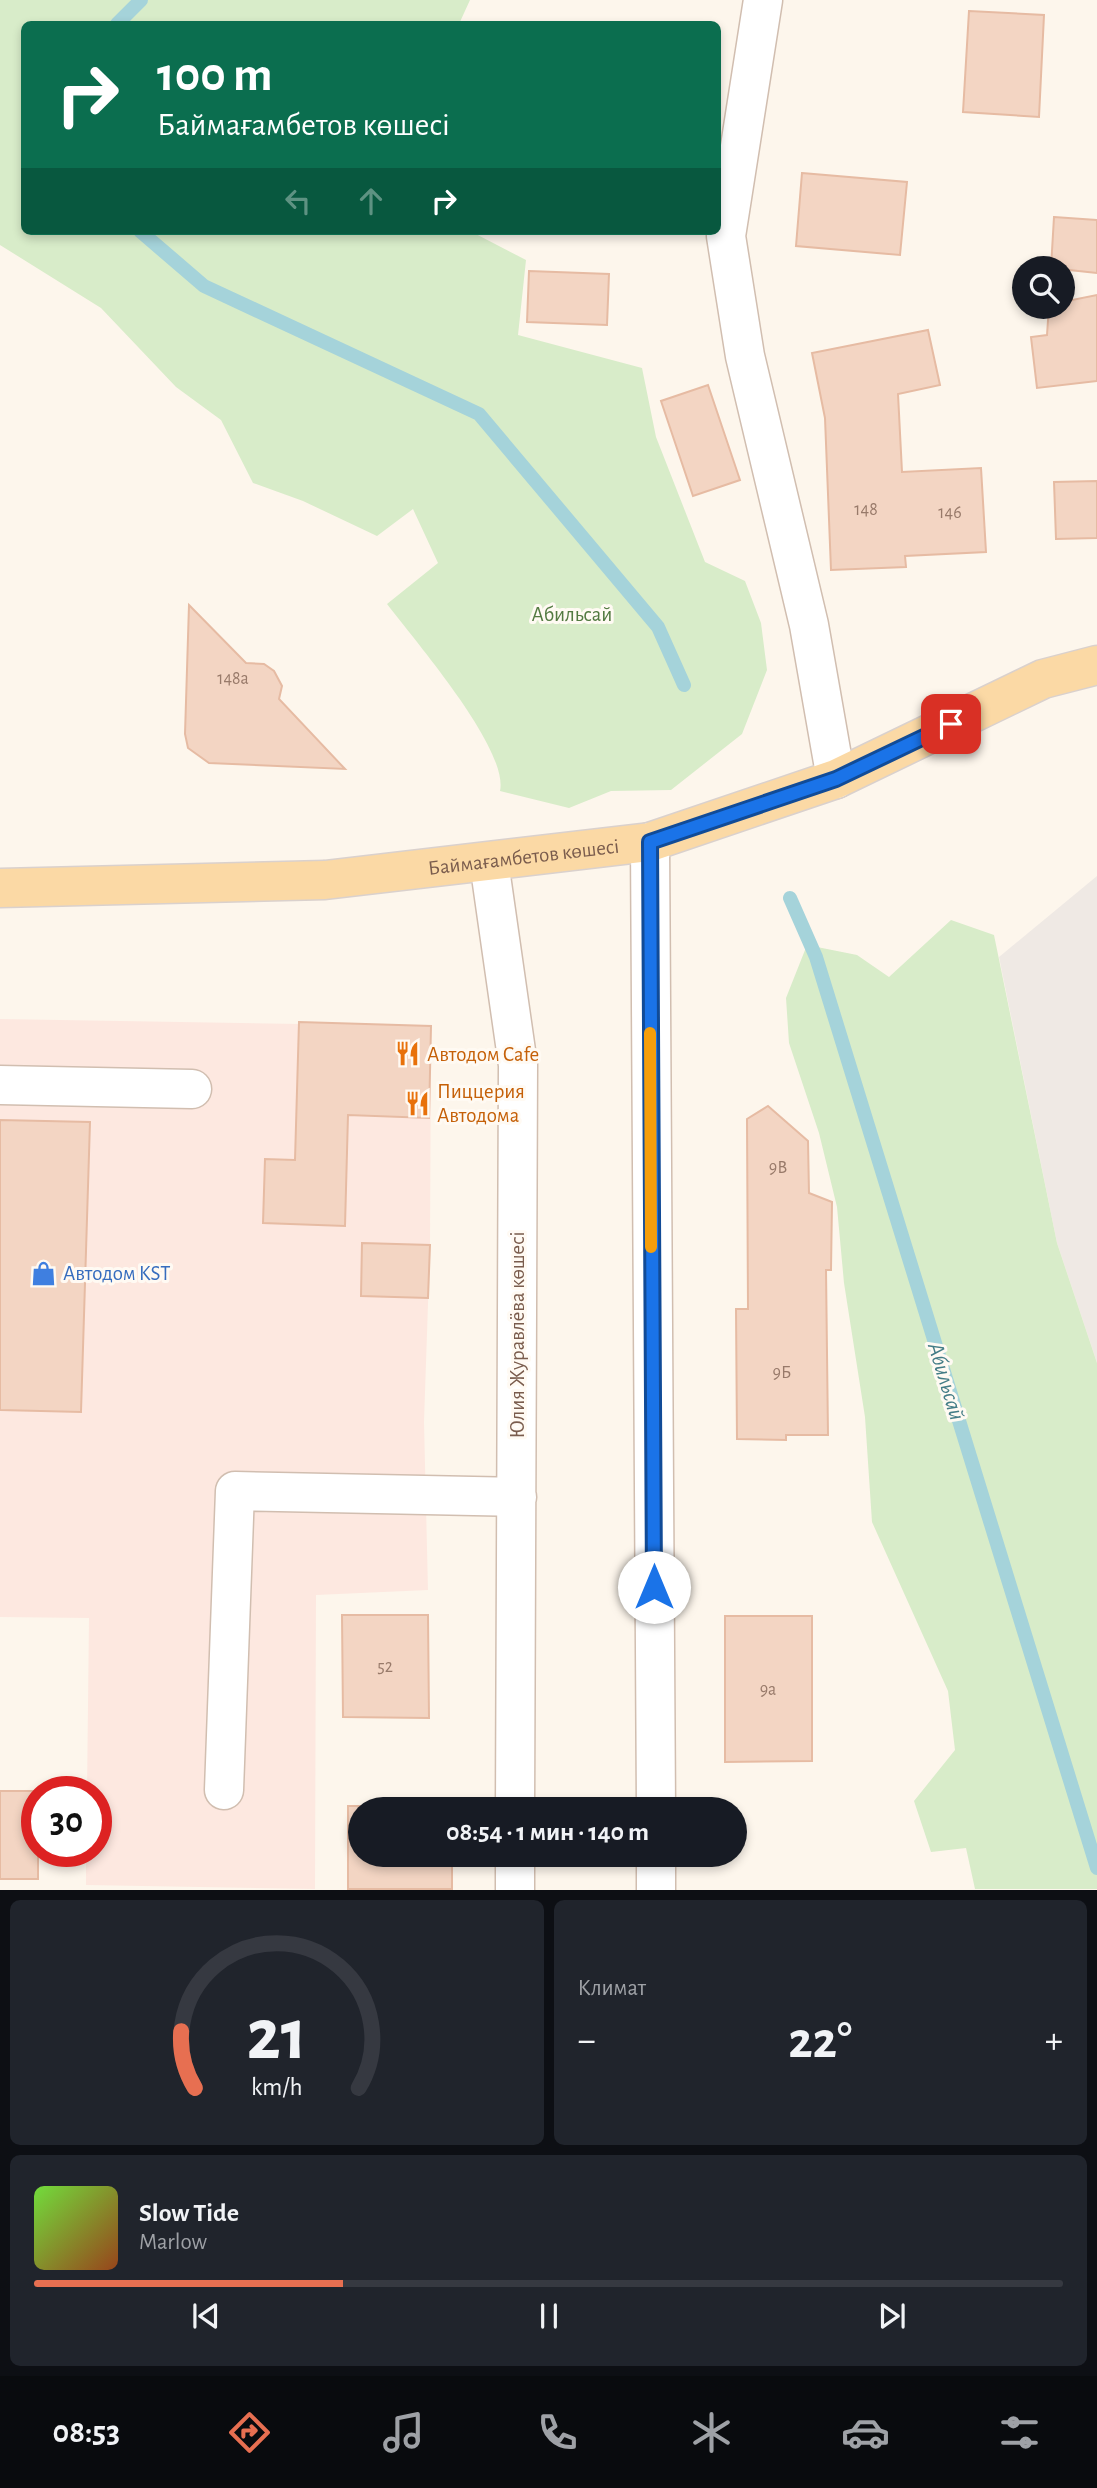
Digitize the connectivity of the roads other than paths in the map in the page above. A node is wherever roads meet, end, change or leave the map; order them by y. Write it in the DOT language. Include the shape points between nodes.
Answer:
graph roads {
  1 [pos="763,0"];
  2 [pos="1097,665"];
  3 [pos="836,779"];
  4 [pos="650,842"];
  5 [pos="489,862"];
  6 [pos="0,888"];
  7 [pos="0,1085"];
  8 [pos="192,1088"];
  9 [pos="517,1497"];
  10 [pos="224,1790"];
  11 [pos="515,1797"];
  12 [pos="656,1797"];
  13 [pos="515,1867"];
  14 [pos="656,1867"];
  15 [pos="515,1889"];
  16 [pos="656,1889"];
  1 -- 3 [label="street" via="726,236 745,356 809,625"];
  2 -- 3 [label="main road, Баймағамбетов көшесі" via="1043,679"];
  3 -- 4 [label="main road, Баймағамбетов көшесі"];
  4 -- 5 [label="main road, Баймағамбетов көшесі"];
  4 -- 12 [label="street"];
  5 -- 6 [label="main road, Баймағамбетов көшесі" via="325,880"];
  5 -- 9 [label="street, Юлия Журавлёва көшесі" via="518,1065"];
  7 -- 8 [label="street"];
  9 -- 10 [label="street" via="235,1491"];
  9 -- 11 [label="street, Юлия Журавлёва көшесі"];
  13 -- 15 [label="street"];
  14 -- 16 [label="street"];
}
